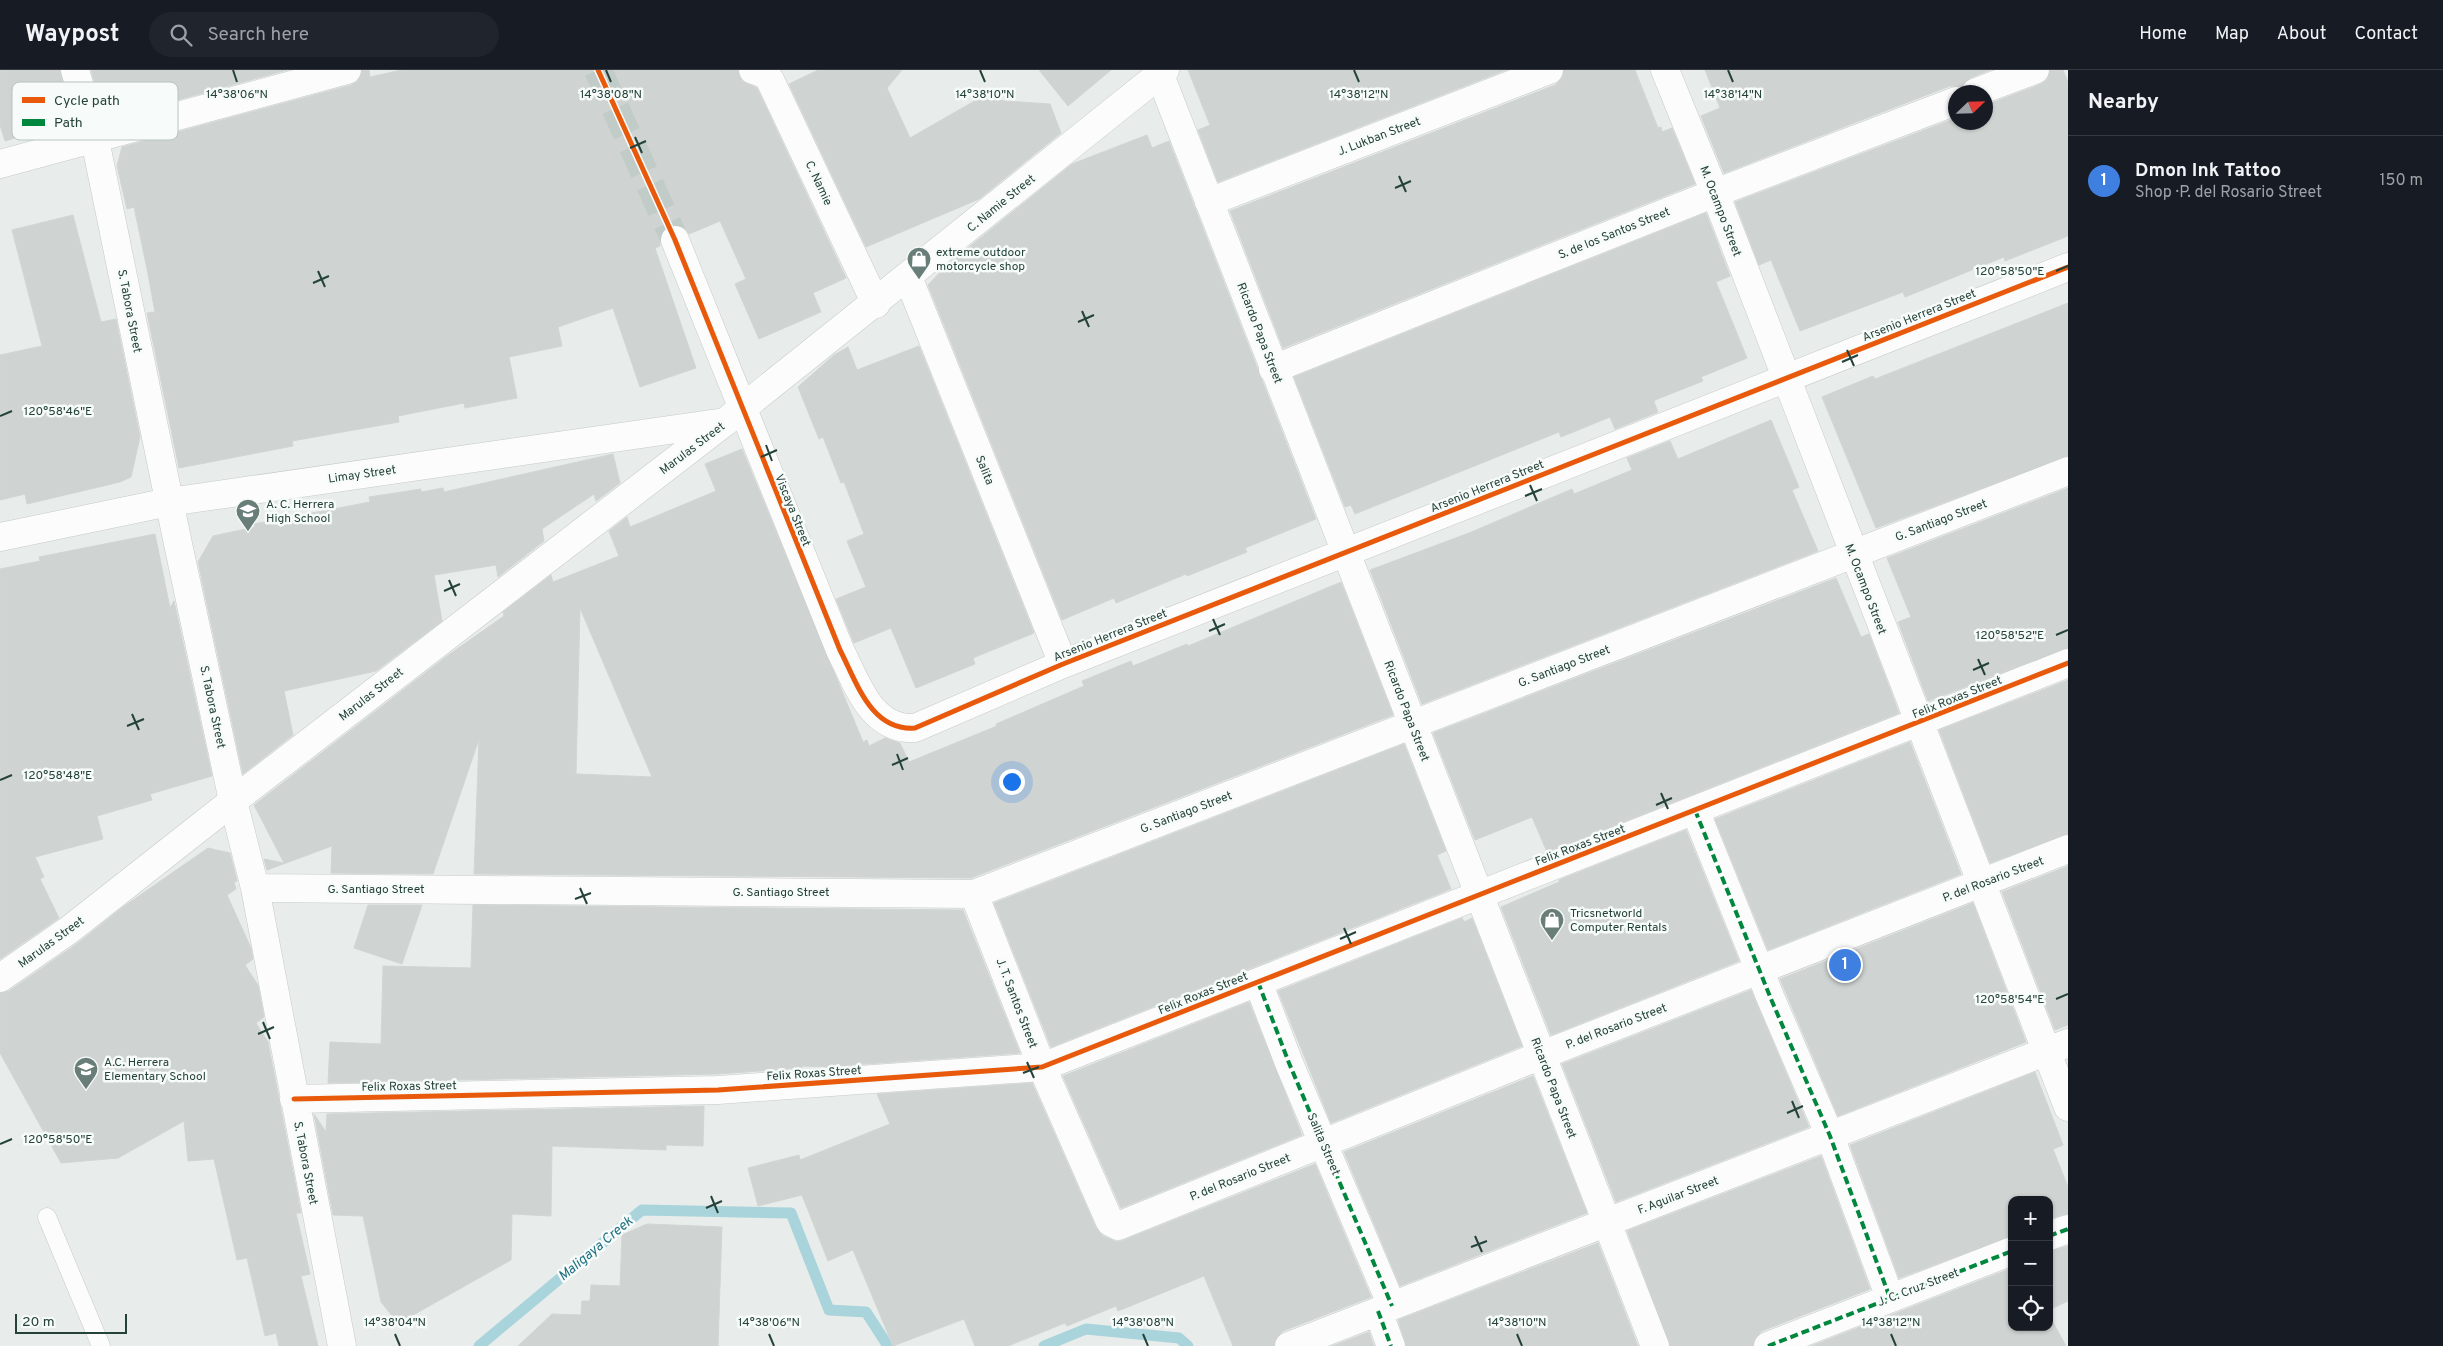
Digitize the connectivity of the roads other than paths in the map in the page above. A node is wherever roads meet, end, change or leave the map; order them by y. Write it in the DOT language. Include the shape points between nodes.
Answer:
graph roads {
  1 [pos="347,70"];
  2 [pos="753,70"];
  3 [pos="1549,70"];
  4 [pos="1665,70"];
  5 [pos="2035,70"];
  6 [pos="1163,72"];
  7 [pos="1993,86"];
  8 [pos="1948,103"];
  9 [pos="178,117"];
  10 [pos="95,140"];
  11 [pos="0,164"];
  12 [pos="1715,193"];
  13 [pos="1209,202"];
  14 [pos="675,240"];
  15 [pos="2068,267"];
  16 [pos="908,277"];
  17 [pos="876,304"];
  18 [pos="1274,370"];
  19 [pos="1785,379"];
  20 [pos="733,416"];
  21 [pos="2068,471"];
  22 [pos="169,502"];
  23 [pos="0,537"];
  24 [pos="1346,552"];
  25 [pos="1852,554"];
  26 [pos="1063,664"];
  27 [pos="2068,664"];
  28 [pos="1919,723"];
  29 [pos="1413,724"];
  30 [pos="915,728"];
  31 [pos="233,801"];
  32 [pos="1695,810"];
  33 [pos="2068,850"];
  34 [pos="1980,884"];
  35 [pos="256,888"];
  36 [pos="974,894"];
  37 [pos="1479,895"];
  38 [pos="1759,970"];
  39 [pos="0,978"];
  40 [pos="1258,982"];
  41 [pos="2057,1048"];
  42 [pos="1542,1055"];
  43 [pos="1042,1067"];
  44 [pos="294,1099"];
  45 [pos="2068,1107"];
  46 [pos="1830,1136"];
  47 [pos="1323,1143"];
  48 [pos="47,1217"];
  49 [pos="1110,1222"];
  50 [pos="1607,1223"];
  51 [pos="2068,1228"];
  52 [pos="2053,1234"];
  53 [pos="2008,1252"];
  54 [pos="1890,1298"];
  55 [pos="1385,1309"];
  56 [pos="101,1346"];
  57 [pos="342,1346"];
  58 [pos="1289,1346"];
  59 [pos="1391,1346"];
  60 [pos="1655,1346"];
  61 [pos="1768,1346"];
  1 -- 9 [label="street"];
  2 -- 17 [label="street, C. Namie" via="765,74 770,80"];
  3 -- 13 [label="street, J. Lukban Street"];
  4 -- 12 [label="street, M. Ocampo Street"];
  5 -- 7 [label="street"];
  6 -- 13 [label="street, Ricardo Papa Street"];
  6 -- 16 [label="street, C. Namie Street"];
  8 -- 12 [label="street, S. de los Santos Street"];
  10 -- 11 [label="street"];
  10 -- 22 [label="street, S. Tabora Street"];
  12 -- 18 [label="street, S. de los Santos Street"];
  12 -- 19 [label="street, M. Ocampo Street"];
  13 -- 18 [label="street, Ricardo Papa Street"];
  14 -- 20 [label="street, Viscaya Street"];
  15 -- 19 [label="street, Arsenio Herrera Street"];
  16 -- 17 [label="street, C. Namie Street"];
  16 -- 26 [label="street, Salita"];
  17 -- 20 [label="street, C. Namie Street"];
  18 -- 24 [label="street, Ricardo Papa Street"];
  19 -- 24 [label="street, Arsenio Herrera Street"];
  19 -- 25 [label="street, M. Ocampo Street"];
  20 -- 22 [label="street, Limay Street"];
  20 -- 30 [label="street, Viscaya Street" via="840,650 869,704 890,725 902,729"];
  20 -- 31 [label="street, Marulas Street"];
  21 -- 25 [label="street, G. Santiago Street"];
  22 -- 23 [label="street, Limay Street"];
  22 -- 31 [label="street, S. Tabora Street"];
  24 -- 26 [label="street, Arsenio Herrera Street"];
  24 -- 29 [label="street, Ricardo Papa Street"];
  25 -- 28 [label="street, M. Ocampo Street"];
  25 -- 29 [label="street, G. Santiago Street"];
  26 -- 30 [label="street, Arsenio Herrera Street"];
  27 -- 28 [label="street, Felix Roxas Street"];
  28 -- 32 [label="street, Felix Roxas Street"];
  28 -- 34 [label="street, M. Ocampo Street"];
  29 -- 36 [label="street, G. Santiago Street"];
  29 -- 37 [label="street, Ricardo Papa Street"];
  31 -- 35 [label="street, S. Tabora Street"];
  31 -- 39 [label="street, Marulas Street" via="69,930"];
  32 -- 37 [label="street, Felix Roxas Street"];
  32 -- 38 [label="street"];
  33 -- 34 [label="street, P. del Rosario Street"];
  34 -- 38 [label="street, P. del Rosario Street"];
  34 -- 41 [label="street, M. Ocampo Street"];
  35 -- 36 [label="street, G. Santiago Street"];
  35 -- 44 [label="street, S. Tabora Street"];
  36 -- 43 [label="street, J. T. Santos Street"];
  37 -- 40 [label="street, Felix Roxas Street"];
  37 -- 42 [label="street, Ricardo Papa Street"];
  38 -- 42 [label="street, P. del Rosario Street"];
  38 -- 46 [label="street"];
  40 -- 43 [label="street, Felix Roxas Street"];
  40 -- 47 [label="street, Salita Street"];
  41 -- 45 [label="street, M. Ocampo Street"];
  41 -- 46 [label="street, F. Aguilar Street"];
  42 -- 47 [label="street, P. del Rosario Street"];
  42 -- 50 [label="street, Ricardo Papa Street"];
  43 -- 44 [label="street, Felix Roxas Street" via="718,1090"];
  43 -- 49 [label="street, J. T. Santos Street"];
  44 -- 57 [label="street, S. Tabora Street"];
  46 -- 50 [label="street, F. Aguilar Street"];
  46 -- 54 [label="street"];
  47 -- 49 [label="street, P. del Rosario Street" via="1118,1226"];
  47 -- 55 [label="street, Salita Street"];
  48 -- 56 [label="lane"];
  50 -- 55 [label="street, F. Aguilar Street"];
  50 -- 60 [label="street, Ricardo Papa Street"];
  51 -- 52 [label="street"];
  53 -- 54 [label="street, J. C. Cruz Street"];
  54 -- 61 [label="street, J. C. Cruz Street"];
  55 -- 58 [label="street, F. Aguilar Street"];
  55 -- 59 [label="street, Salita Street"];
}
